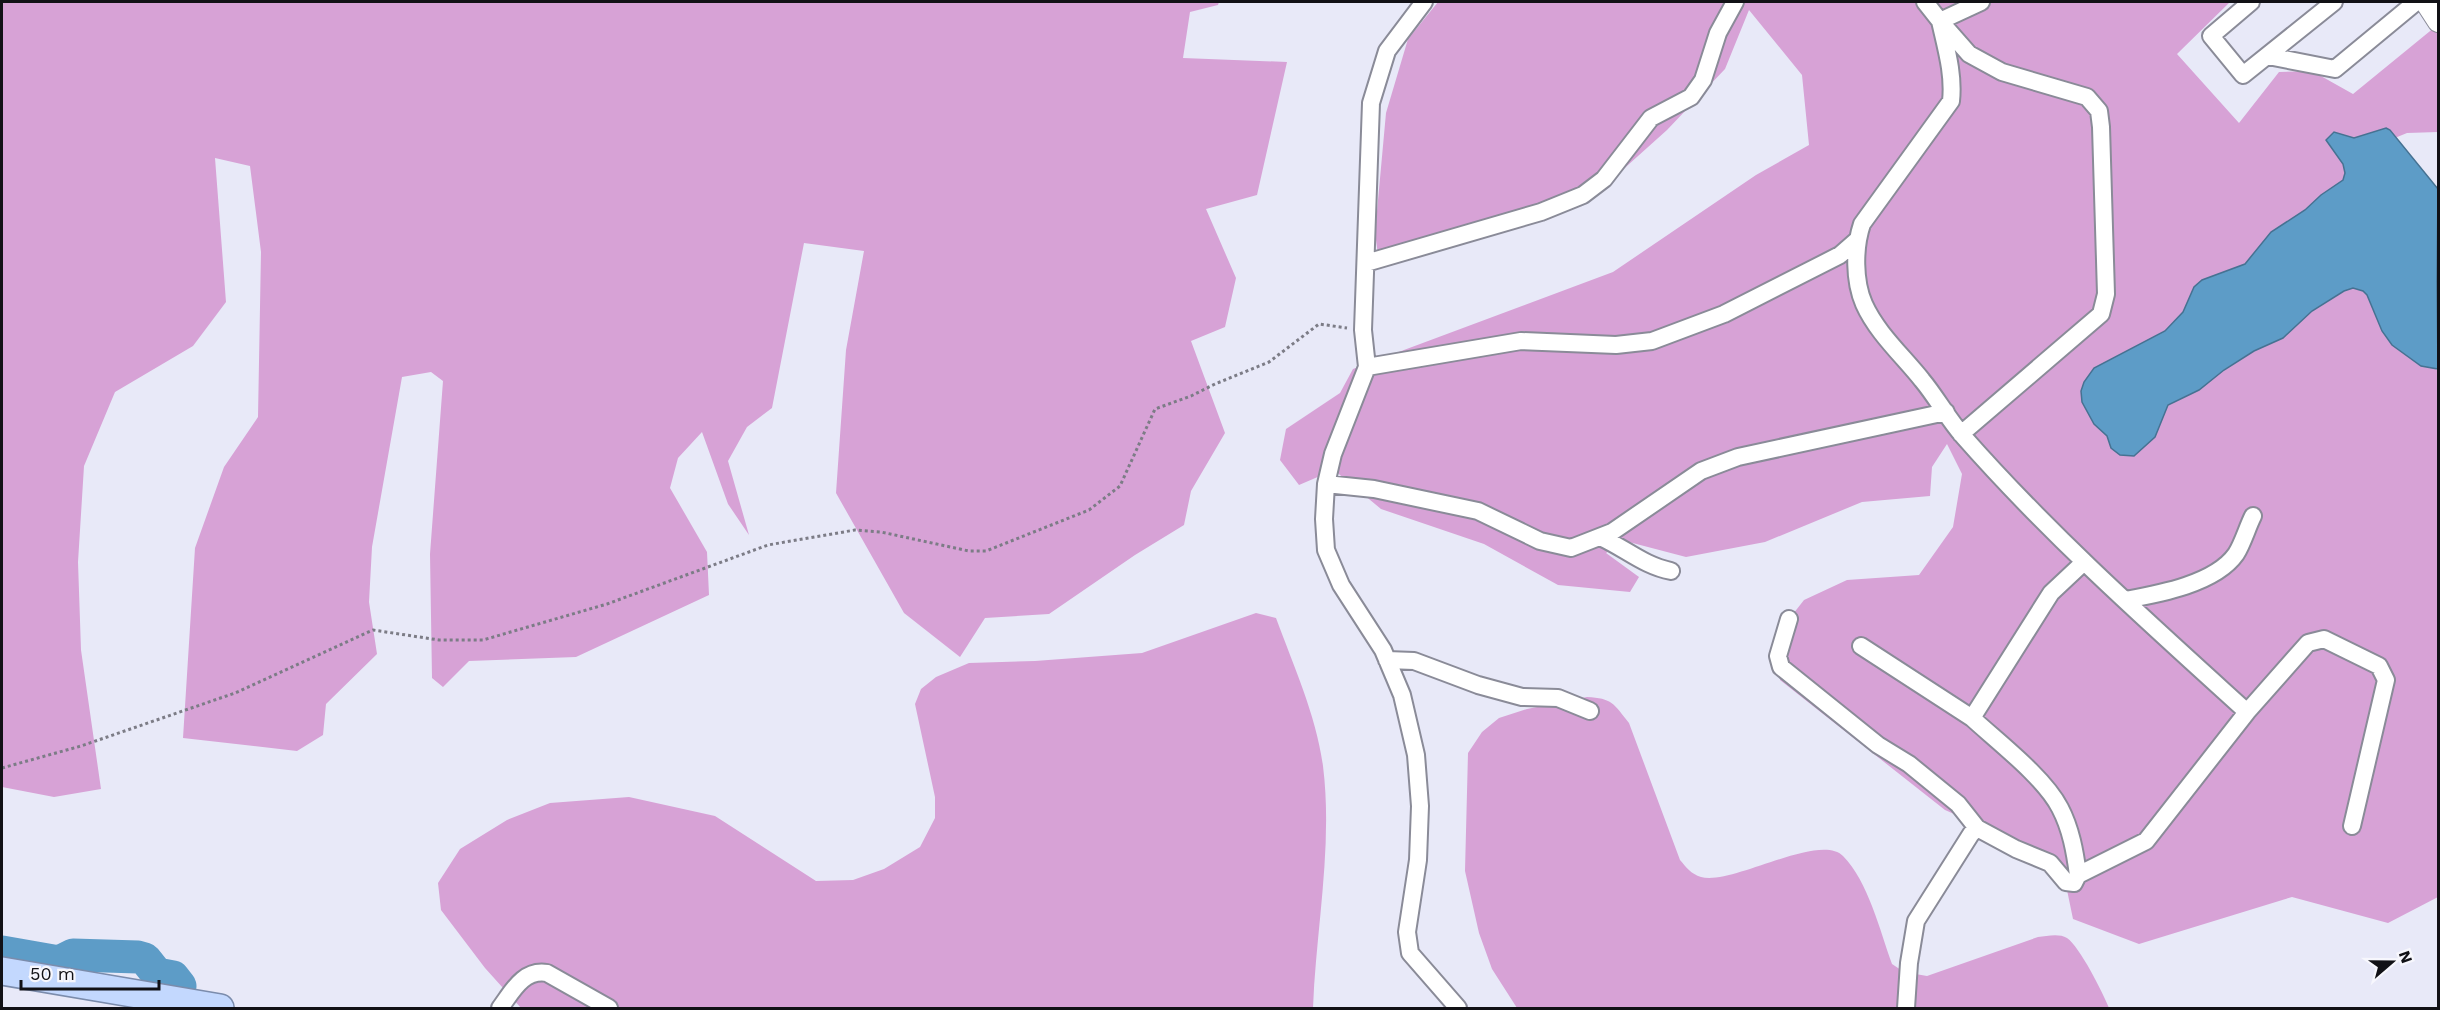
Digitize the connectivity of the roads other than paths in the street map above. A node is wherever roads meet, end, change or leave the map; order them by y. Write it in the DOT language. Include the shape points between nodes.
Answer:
graph roads {
  1 [pos="1424,2"];
  2 [pos="1734,2"];
  3 [pos="1925,2"];
  4 [pos="1981,2"];
  5 [pos="2251,2"];
  6 [pos="2334,2"];
  7 [pos="2416,2"];
  8 [pos="2425,2"];
  9 [pos="1940,21"];
  10 [pos="2439,22"];
  11 [pos="2268,56"];
  12 [pos="1856,241"];
  13 [pos="1366,263"];
  14 [pos="1367,367"];
  15 [pos="1946,412"];
  16 [pos="1961,434"];
  17 [pos="1326,483"];
  18 [pos="2253,516"];
  19 [pos="1600,537"];
  20 [pos="2083,563"];
  21 [pos="1671,571"];
  22 [pos="2125,600"];
  23 [pos="1789,619"];
  24 [pos="1861,646"];
  25 [pos="1387,660"];
  26 [pos="1590,711"];
  27 [pos="2247,712"];
  28 [pos="1972,718"];
  29 [pos="2352,826"];
  30 [pos="1977,828"];
  31 [pos="2078,875"];
  32 [pos="2,971"];
  33 [pos="220,1008"];
  34 [pos="500,1008"];
  35 [pos="609,1008"];
  36 [pos="1458,1008"];
  37 [pos="1906,1008"];
  1 -- 13 [label="street" via="1387,51 1371,103"];
  2 -- 13 [label="street" via="1718,33 1703,80 1691,97 1651,118 1604,179 1583,195 1540,212"];
  3 -- 9 [label="street"];
  4 -- 9 [label="street"];
  5 -- 11 [label="street" via="2211,36 2243,75"];
  6 -- 11 [label="street"];
  7 -- 11 [label="street" via="2335,69"];
  8 -- 10 [label="street"];
  9 -- 12 [label="street" via="1950,67 1951,102 1862,224"];
  9 -- 16 [label="street" via="1969,54 2002,72 2086,97 2099,111 2101,127 2106,294 2101,314"];
  12 -- 14 [label="street" via="1840,255 1724,315 1652,341 1616,345 1521,341"];
  12 -- 15 [label="street" via="1864,303 1880,330"];
  13 -- 14 [label="street" via="1363,330"];
  14 -- 17 [label="street" via="1333,454"];
  15 -- 16 [label="street"];
  15 -- 19 [label="street" via="1738,457 1701,471"];
  16 -- 20 [label="street"];
  17 -- 19 [label="street" via="1478,511 1540,541 1571,548"];
  17 -- 25 [label="street" via="1326,550 1341,585"];
  18 -- 22 [label="street" via="2235,555 2215,572 2171,592"];
  19 -- 21 [label="street" via="1654,568"];
  20 -- 22 [label="street"];
  20 -- 28 [label="street" via="2051,593"];
  22 -- 27 [label="street"];
  23 -- 30 [label="street" via="1778,657 1780,667 1934,784 1958,804"];
  24 -- 28 [label="street"];
  25 -- 26 [label="street" via="1413,661 1489,688 1522,697 1558,698"];
  25 -- 36 [label="street" via="1402,695 1416,754 1420,806 1418,860 1407,932 1410,953"];
  27 -- 29 [label="street" via="2308,643 2324,639 2379,666 2386,680"];
  27 -- 31 [label="street" via="2146,841"];
  28 -- 31 [label="street" via="2036,777 2059,806 2074,845"];
  30 -- 31 [label="street" via="2050,863 2066,882 2074,883"];
  30 -- 37 [label="street" via="1916,921"];
  32 -- 33 [label="highway"];
  34 -- 35 [label="street" via="519,982 537,971"];
}
